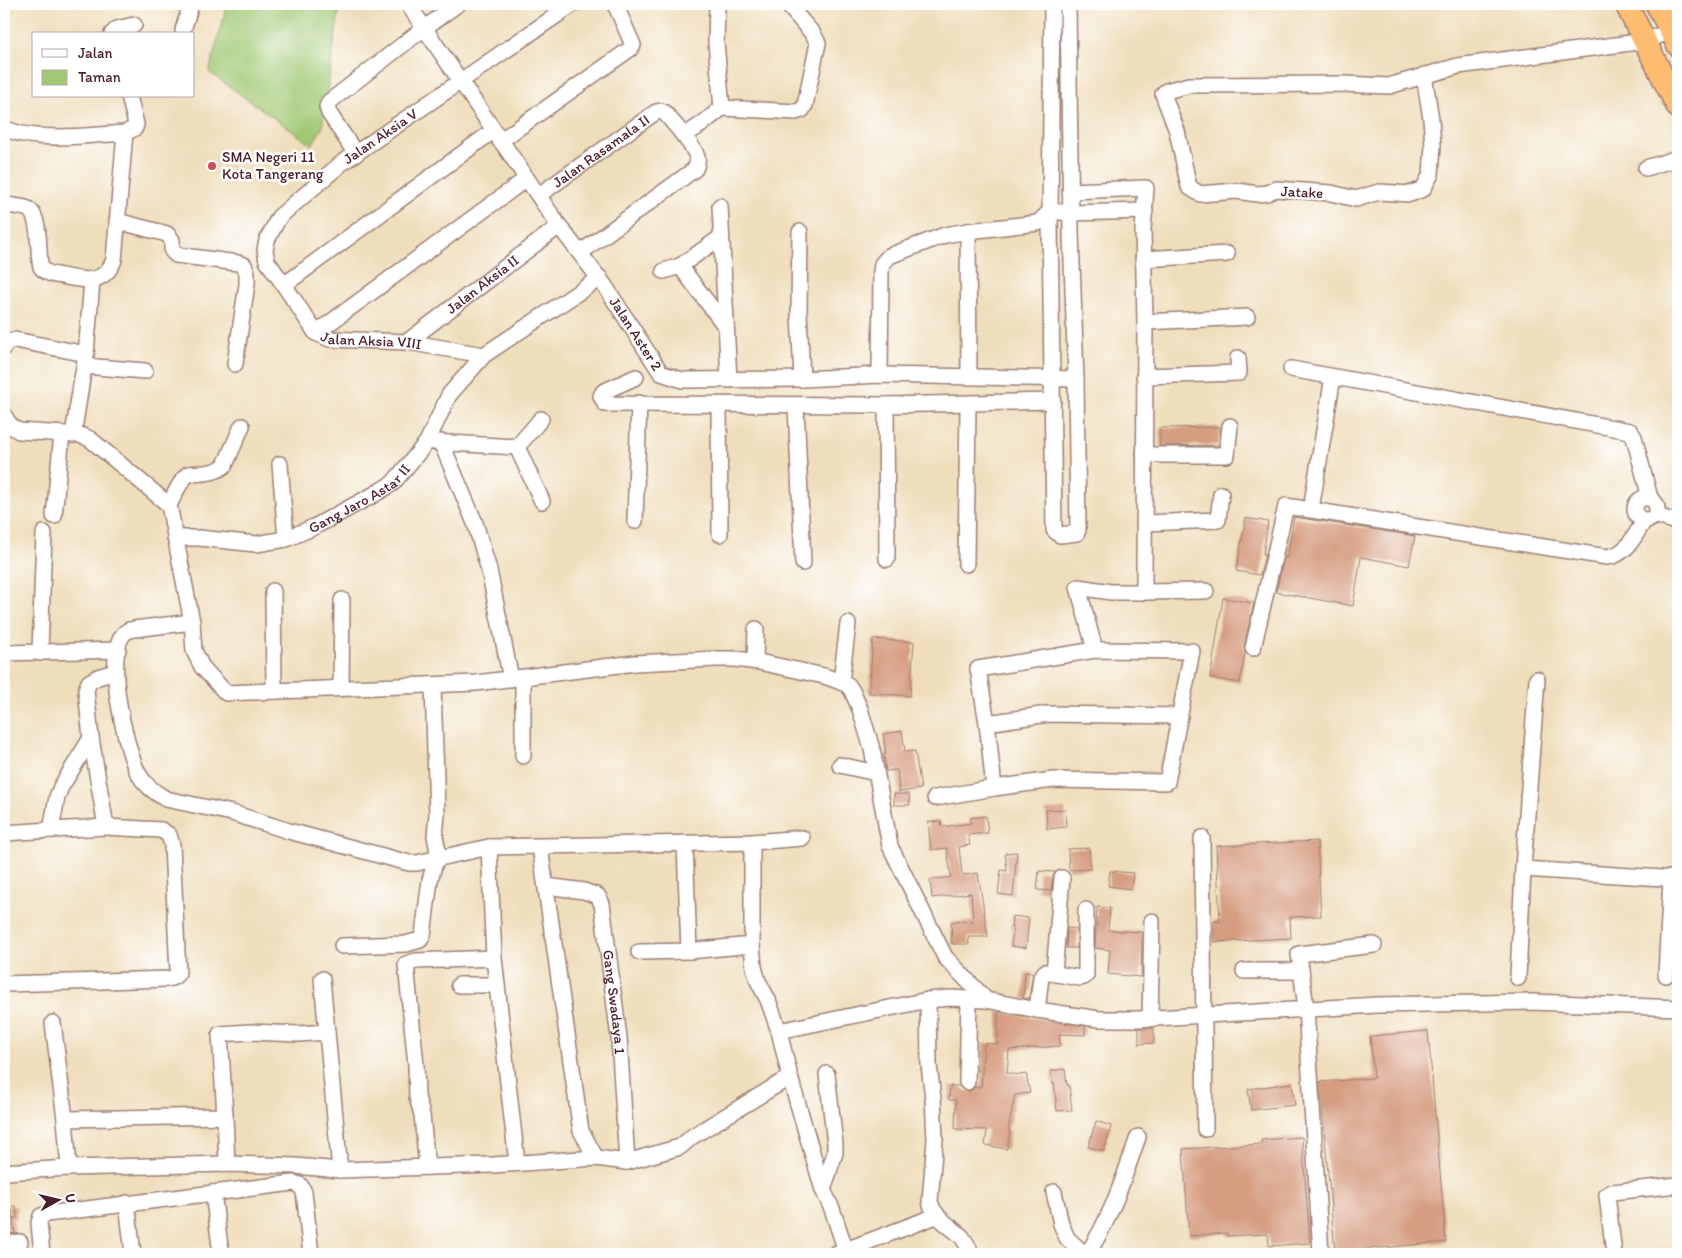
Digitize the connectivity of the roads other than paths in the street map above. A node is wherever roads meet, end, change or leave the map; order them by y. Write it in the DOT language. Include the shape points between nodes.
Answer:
graph roads {
  1 [pos="191,4"];
  2 [pos="408,4"];
  3 [pos="458,4"];
  4 [pos="573,4"];
  5 [pos="717,4"];
  6 [pos="787,4"];
  7 [pos="1052,4"];
  8 [pos="1068,4"];
  9 [pos="1626,4"];
  10 [pos="1657,4"];
  11 [pos="618,9"];
  12 [pos="134,25"];
  13 [pos="424,29"];
  14 [pos="183,30"];
  15 [pos="114,32"];
  16 [pos="1675,38"];
  17 [pos="1645,42"];
  18 [pos="1424,75"];
  19 [pos="460,83"];
  20 [pos="130,98"];
  21 [pos="1678,107"];
  22 [pos="722,108"];
  23 [pos="4,128"];
  24 [pos="125,133"];
  25 [pos="497,136"];
  26 [pos="684,136"];
  27 [pos="356,154"];
  28 [pos="1678,158"];
  29 [pos="1646,168"];
  30 [pos="526,179"];
  31 [pos="1070,191"];
  32 [pos="539,195"];
  33 [pos="4,205"];
  34 [pos="720,206"];
  35 [pos="1050,211"];
  36 [pos="1145,211"];
  37 [pos="1071,213"];
  38 [pos="118,221"];
  39 [pos="1038,223"];
  40 [pos="559,226"];
  41 [pos="968,231"];
  42 [pos="800,232"];
  43 [pos="1070,232"];
  44 [pos="1050,233"];
  45 [pos="721,237"];
  46 [pos="580,253"];
  47 [pos="1227,254"];
  48 [pos="1143,259"];
  49 [pos="680,266"];
  50 [pos="664,271"];
  51 [pos="600,278"];
  52 [pos="92,281"];
  53 [pos="288,282"];
  54 [pos="1247,317"];
  55 [pos="1145,322"];
  56 [pos="726,327"];
  57 [pos="316,332"];
  58 [pos="407,342"];
  59 [pos="4,347"];
  60 [pos="484,355"];
  61 [pos="1238,358"];
  62 [pos="85,360"];
  63 [pos="235,364"];
  64 [pos="1291,370"];
  65 [pos="145,371"];
  66 [pos="880,375"];
  67 [pos="969,376"];
  68 [pos="1144,376"];
  69 [pos="636,377"];
  70 [pos="1334,377"];
  71 [pos="802,379"];
  72 [pos="1053,379"];
  73 [pos="1076,379"];
  74 [pos="729,380"];
  75 [pos="1053,401"];
  76 [pos="639,404"];
  77 [pos="968,404"];
  78 [pos="719,405"];
  79 [pos="886,405"];
  80 [pos="796,406"];
  81 [pos="4,415"];
  82 [pos="541,418"];
  83 [pos="242,426"];
  84 [pos="1230,426"];
  85 [pos="68,435"];
  86 [pos="434,442"];
  87 [pos="517,447"];
  88 [pos="1144,455"];
  89 [pos="280,464"];
  90 [pos="1221,494"];
  91 [pos="542,501"];
  92 [pos="169,505"];
  93 [pos="1311,509"];
  94 [pos="54,516"];
  95 [pos="1650,518"];
  96 [pos="635,521"];
  97 [pos="1145,523"];
  98 [pos="1678,523"];
  99 [pos="44,533"];
  100 [pos="720,534"];
  101 [pos="175,538"];
  102 [pos="286,539"];
  103 [pos="887,559"];
  104 [pos="804,563"];
  105 [pos="966,564"];
  106 [pos="1206,590"];
  107 [pos="272,591"];
  108 [pos="1144,592"];
  109 [pos="342,600"];
  110 [pos="192,622"];
  111 [pos="848,624"];
  112 [pos="756,629"];
  113 [pos="1253,648"];
  114 [pos="118,650"];
  115 [pos="1095,650"];
  116 [pos="4,653"];
  117 [pos="40,653"];
  118 [pos="755,662"];
  119 [pos="115,672"];
  120 [pos="517,679"];
  121 [pos="1537,679"];
  122 [pos="841,682"];
  123 [pos="433,685"];
  124 [pos="341,688"];
  125 [pos="274,691"];
  126 [pos="1180,716"];
  127 [pos="987,723"];
  128 [pos="91,738"];
  129 [pos="523,756"];
  130 [pos="840,765"];
  131 [pos="876,772"];
  132 [pos="994,788"];
  133 [pos="935,798"];
  134 [pos="106,827"];
  135 [pos="51,830"];
  136 [pos="4,833"];
  137 [pos="802,838"];
  138 [pos="1202,838"];
  139 [pos="752,842"];
  140 [pos="685,844"];
  141 [pos="488,847"];
  142 [pos="540,847"];
  143 [pos="438,855"];
  144 [pos="1523,869"];
  145 [pos="1062,878"];
  146 [pos="1675,879"];
  147 [pos="546,886"];
  148 [pos="1086,910"];
  149 [pos="1152,922"];
  150 [pos="1374,945"];
  151 [pos="342,946"];
  152 [pos="752,946"];
  153 [pos="688,951"];
  154 [pos="640,952"];
  155 [pos="494,958"];
  156 [pos="1244,971"];
  157 [pos="1301,971"];
  158 [pos="1054,973"];
  159 [pos="1666,975"];
  160 [pos="1518,978"];
  161 [pos="322,979"];
  162 [pos="4,984"];
  163 [pos="459,985"];
  164 [pos="497,985"];
  165 [pos="928,1000"];
  166 [pos="969,1000"];
  167 [pos="986,1000"];
  168 [pos="1306,1008"];
  169 [pos="1678,1008"];
  170 [pos="1037,1010"];
  171 [pos="1205,1015"];
  172 [pos="1150,1019"];
  173 [pos="53,1022"];
  174 [pos="779,1030"];
  175 [pos="327,1032"];
  176 [pos="826,1074"];
  177 [pos="790,1077"];
  178 [pos="968,1082"];
  179 [pos="225,1116"];
  180 [pos="65,1118"];
  181 [pos="1206,1129"];
  182 [pos="1138,1137"];
  183 [pos="596,1158"];
  184 [pos="627,1162"];
  185 [pos="517,1163"];
  186 [pos="227,1164"];
  187 [pos="427,1167"];
  188 [pos="70,1168"];
  189 [pos="340,1170"];
  190 [pos="4,1172"];
  191 [pos="1678,1186"];
  192 [pos="823,1190"];
  193 [pos="1054,1192"];
  194 [pos="213,1194"];
  195 [pos="127,1203"];
  196 [pos="936,1216"];
  197 [pos="20,1242"];
  198 [pos="4,1244"];
  199 [pos="843,1253"];
  200 [pos="42,1254"];
  201 [pos="133,1254"];
  202 [pos="221,1254"];
  203 [pos="311,1254"];
  204 [pos="971,1254"];
  205 [pos="1085,1254"];
  206 [pos="1321,1254"];
  207 [pos="1614,1254"];
  1 -- 14 [label="street"];
  2 -- 13 [label="street, Jalan Aster 2"];
  3 -- 13 [label="street"];
  4 -- 19 [label="street, Jalan Aksia V"];
  5 -- 22 [label="street" via="716,43"];
  6 -- 22 [label="street" via="818,43 802,110"];
  7 -- 35 [label="street"];
  8 -- 31 [label="street"];
  9 -- 17 [label="highway"];
  10 -- 16 [label="highway"];
  11 -- 25 [label="street" via="633,45 630,49"];
  12 -- 15 [label="street"];
  13 -- 19 [label="street, Jalan Aster 2"];
  13 -- 27 [label="street" via="329,102 329,112"];
  16 -- 17 [label="street"];
  17 -- 18 [label="street" via="1458,66"];
  17 -- 21 [label="highway"];
  18 -- 18 [label="street, Jatake" via="1390,86 1189,85 1163,94 1177,131 1189,187 1200,194 1237,191 1257,194 1276,189 1331,193 1356,199 1379,192 1410,194 1423,189 1431,174 1433,145"];
  19 -- 25 [label="street, Jalan Aster 2"];
  19 -- 27 [label="street, Jalan Aksia V"];
  20 -- 24 [label="street" via="136,124"];
  22 -- 26 [label="street"];
  23 -- 24 [label="street" via="57,137"];
  24 -- 38 [label="street"];
  25 -- 30 [label="street, Jalan Aster 2"];
  25 -- 53 [label="street"];
  26 -- 32 [label="street, Jalan Rasamala II" via="665,114 656,112"];
  26 -- 46 [label="street, Jalan Rasamala II" via="697,157 695,169"];
  27 -- 53 [label="street, Jalan Aksia V" via="279,216 265,250 267,260"];
  28 -- 29 [label="street"];
  30 -- 32 [label="street, Jalan Aster 2"];
  30 -- 57 [label="street"];
  31 -- 36 [label="street" via="1146,188"];
  31 -- 37 [label="street"];
  32 -- 40 [label="street, Jalan Aster 2"];
  33 -- 52 [label="street" via="28,209 32,214 39,238 41,267 45,271"];
  34 -- 45 [label="street"];
  35 -- 37 [label="street"];
  35 -- 39 [label="street"];
  35 -- 44 [label="street"];
  36 -- 37 [label="street"];
  36 -- 48 [label="street"];
  37 -- 43 [label="street"];
  38 -- 52 [label="street" via="112,266 108,273"];
  38 -- 63 [label="street" via="167,234 176,255 244,265 247,284"];
  39 -- 41 [label="street"];
  39 -- 44 [label="street"];
  40 -- 46 [label="street, Jalan Aster 2"];
  40 -- 58 [label="street, Jalan Aksia II"];
  41 -- 66 [label="street" via="945,235 889,256 882,264"];
  41 -- 67 [label="street"];
  42 -- 71 [label="street"];
  43 -- 44 [label="street"];
  43 -- 73 [label="street"];
  44 -- 72 [label="street"];
  45 -- 49 [label="street"];
  45 -- 56 [label="street"];
  46 -- 51 [label="street, Jalan Aster 2"];
  47 -- 48 [label="street"];
  48 -- 55 [label="street"];
  49 -- 50 [label="street"];
  49 -- 56 [label="street"];
  51 -- 60 [label="street, Gang Jaro Astar II"];
  51 -- 74 [label="street, Jalan Aster 2" via="661,373 682,380"];
  52 -- 62 [label="street"];
  53 -- 57 [label="street, Jalan Aksia VIII"];
  54 -- 55 [label="street"];
  55 -- 68 [label="street"];
  56 -- 74 [label="street"];
  57 -- 58 [label="street, Jalan Aksia VIII" via="330,340"];
  58 -- 60 [label="street, Jalan Aksia VIII"];
  59 -- 62 [label="street" via="15,340"];
  60 -- 86 [label="street, Gang Jaro Astar II" via="449,395"];
  61 -- 68 [label="street" via="1238,373"];
  62 -- 65 [label="street"];
  62 -- 85 [label="street"];
  64 -- 70 [label="street"];
  66 -- 67 [label="street, Jalan Aster 2"];
  66 -- 71 [label="street, Jalan Aster 2"];
  67 -- 72 [label="street, Jalan Aster 2"];
  68 -- 88 [label="street"];
  69 -- 76 [label="street" via="603,392 601,396 605,404"];
  70 -- 93 [label="street"];
  70 -- 95 [label="street" via="1630,431 1650,498 1644,497 1636,503 1635,514 1639,518"];
  71 -- 74 [label="street, Jalan Aster 2"];
  72 -- 73 [label="street, Jalan Aster 2"];
  72 -- 75 [label="street"];
  73 -- 75 [label="street" via="1078,530 1077,533 1060,535 1054,530"];
  75 -- 77 [label="street"];
  76 -- 78 [label="street"];
  76 -- 96 [label="street"];
  77 -- 79 [label="street"];
  77 -- 105 [label="street"];
  78 -- 80 [label="street"];
  78 -- 100 [label="street"];
  79 -- 80 [label="street"];
  79 -- 103 [label="street"];
  80 -- 104 [label="street"];
  81 -- 85 [label="street" via="8,423 20,431"];
  82 -- 87 [label="street"];
  83 -- 92 [label="street" via="225,465 188,474"];
  84 -- 88 [label="street" via="1227,455"];
  85 -- 92 [label="street" via="90,439"];
  85 -- 94 [label="street"];
  86 -- 87 [label="street"];
  86 -- 102 [label="street, Gang Jaro Astar II" via="393,483"];
  86 -- 120 [label="street" via="474,523"];
  87 -- 91 [label="street"];
  88 -- 97 [label="street"];
  89 -- 102 [label="street"];
  90 -- 97 [label="street" via="1218,520"];
  92 -- 101 [label="street"];
  93 -- 95 [label="street" via="1608,558 1622,552"];
  93 -- 113 [label="street" via="1286,506"];
  95 -- 98 [label="street"];
  97 -- 108 [label="street"];
  99 -- 117 [label="street"];
  101 -- 102 [label="street, Gang Jaro Astar II" via="256,544"];
  101 -- 110 [label="street"];
  106 -- 108 [label="street"];
  107 -- 125 [label="street"];
  108 -- 115 [label="street" via="1078,588"];
  109 -- 124 [label="street"];
  110 -- 114 [label="street" via="126,631"];
  110 -- 125 [label="street" via="198,661 222,689 232,693"];
  111 -- 122 [label="street"];
  112 -- 118 [label="street"];
  114 -- 117 [label="street"];
  114 -- 119 [label="street"];
  115 -- 126 [label="street" via="1192,651"];
  115 -- 127 [label="street" via="978,669"];
  116 -- 117 [label="street"];
  118 -- 120 [label="street" via="716,659 660,661"];
  118 -- 122 [label="street"];
  119 -- 128 [label="street" via="93,679 86,690"];
  119 -- 143 [label="street" via="121,719 138,773 166,799 232,813 409,862 417,863"];
  120 -- 123 [label="street"];
  120 -- 129 [label="street" via="523,710"];
  121 -- 144 [label="street"];
  122 -- 131 [label="street" via="848,685 860,709"];
  123 -- 124 [label="street"];
  123 -- 143 [label="street"];
  124 -- 125 [label="street"];
  126 -- 127 [label="street" via="1048,714"];
  126 -- 132 [label="street" via="1167,782 1053,780"];
  127 -- 132 [label="street"];
  128 -- 134 [label="street"];
  128 -- 135 [label="street" via="61,787"];
  130 -- 131 [label="street"];
  131 -- 167 [label="street" via="890,846 945,957"];
  132 -- 133 [label="street"];
  134 -- 135 [label="street"];
  134 -- 162 [label="street" via="161,830 168,835 172,845 178,973 168,979"];
  135 -- 136 [label="street"];
  137 -- 139 [label="street"];
  138 -- 171 [label="street"];
  139 -- 140 [label="street"];
  139 -- 152 [label="street"];
  140 -- 142 [label="street"];
  140 -- 153 [label="street"];
  141 -- 142 [label="street"];
  141 -- 143 [label="street"];
  141 -- 155 [label="street"];
  142 -- 147 [label="street"];
  143 -- 151 [label="street" via="430,880 420,940 406,944"];
  144 -- 146 [label="street"];
  144 -- 160 [label="street"];
  145 -- 158 [label="street"];
  146 -- 159 [label="street"];
  147 -- 183 [label="street" via="581,1132"];
  147 -- 184 [label="street, Gang Swadaya 1" via="584,890 598,896 602,904 619,1038"];
  148 -- 158 [label="street" via="1086,975 1080,978"];
  149 -- 172 [label="street"];
  150 -- 157 [label="street" via="1298,954"];
  152 -- 153 [label="street"];
  152 -- 174 [label="street" via="758,981"];
  153 -- 154 [label="street"];
  155 -- 164 [label="street"];
  155 -- 187 [label="street" via="406,964 416,1086"];
  156 -- 157 [label="street"];
  157 -- 168 [label="street"];
  158 -- 170 [label="street" via="1045,972 1040,976"];
  161 -- 175 [label="street"];
  163 -- 164 [label="street"];
  164 -- 185 [label="street"];
  165 -- 166 [label="street"];
  165 -- 174 [label="street"];
  165 -- 196 [label="street" via="935,1139 930,1202"];
  166 -- 167 [label="street"];
  166 -- 178 [label="street"];
  167 -- 170 [label="street"];
  168 -- 169 [label="street" via="1533,1002"];
  168 -- 171 [label="street"];
  168 -- 206 [label="street"];
  170 -- 172 [label="street" via="1099,1019"];
  171 -- 172 [label="street"];
  171 -- 181 [label="street"];
  173 -- 180 [label="street"];
  174 -- 177 [label="street"];
  175 -- 179 [label="street" via="220,1034"];
  175 -- 189 [label="street"];
  176 -- 192 [label="street" via="835,1153"];
  177 -- 184 [label="street" via="680,1147"];
  177 -- 192 [label="street"];
  179 -- 180 [label="street"];
  179 -- 186 [label="street"];
  180 -- 188 [label="street"];
  182 -- 205 [label="street" via="1098,1239"];
  183 -- 184 [label="street"];
  183 -- 185 [label="street"];
  185 -- 187 [label="street"];
  186 -- 188 [label="street"];
  186 -- 189 [label="street"];
  187 -- 189 [label="street"];
  188 -- 190 [label="street"];
  191 -- 207 [label="street" via="1607,1195"];
  192 -- 199 [label="street"];
  193 -- 205 [label="street" via="1061,1224 1068,1238"];
  194 -- 195 [label="street"];
  194 -- 202 [label="street"];
  194 -- 203 [label="street" via="293,1183 300,1185 304,1192"];
  195 -- 200 [label="street" via="41,1216 38,1223"];
  195 -- 201 [label="street"];
  196 -- 199 [label="street"];
  196 -- 204 [label="street" via="962,1237"];
  197 -- 198 [label="street"];
}
